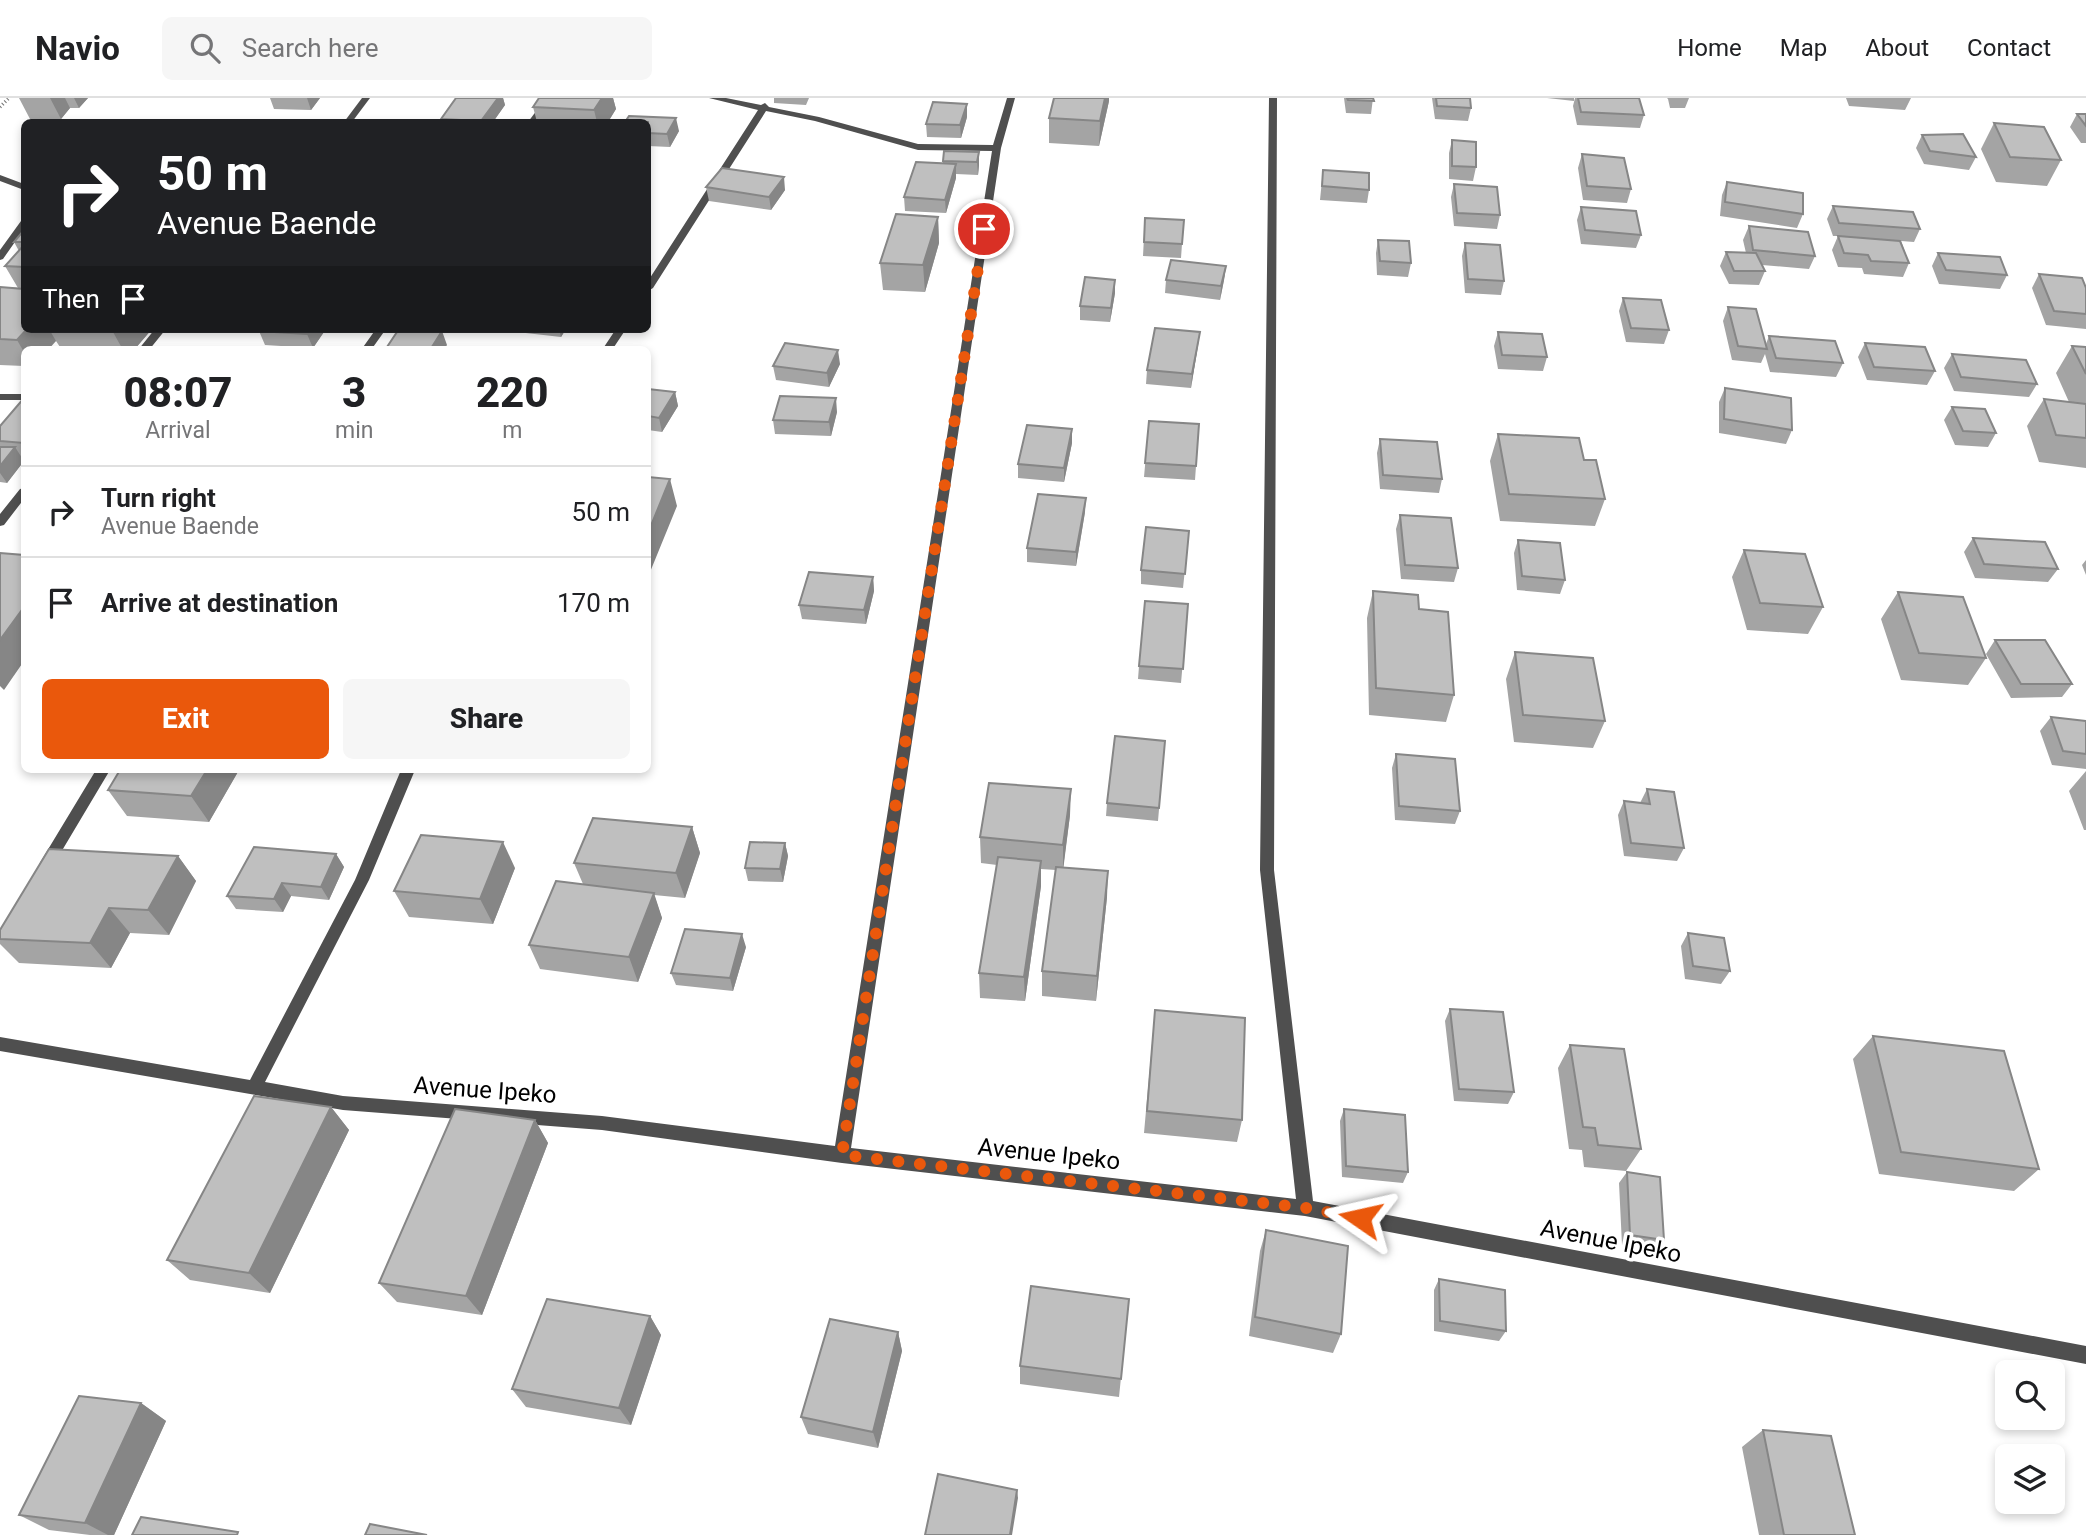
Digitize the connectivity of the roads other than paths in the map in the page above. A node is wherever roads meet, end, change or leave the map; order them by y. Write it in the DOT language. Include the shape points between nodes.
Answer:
graph roads {
  1 [pos="366,98"];
  2 [pos="550,98"];
  3 [pos="713,98"];
  4 [pos="1011,98"];
  5 [pos="1273,98"];
  6 [pos="765,106"];
  7 [pos="350,119"];
  8 [pos="534,119"];
  9 [pos="997,148"];
  10 [pos="0,178"];
  11 [pos="21,186"];
  12 [pos="21,227"];
  13 [pos="0,257"];
  14 [pos="651,283"];
  15 [pos="0,397"];
  16 [pos="21,397"];
  17 [pos="21,496"];
  18 [pos="0,522"];
  19 [pos="101,773"];
  20 [pos="407,773"];
  21 [pos="41,874"];
  22 [pos="0,1044"];
  23 [pos="254,1088"];
  24 [pos="842,1155"];
  25 [pos="1306,1208"];
  26 [pos="2086,1355"];
  1 -- 7 [label="street"];
  2 -- 8 [label="street"];
  3 -- 6 [label="street"];
  4 -- 9 [label="street"];
  5 -- 25 [label="street" via="1267,870"];
  6 -- 9 [label="street" via="918,147"];
  6 -- 14 [label="street"];
  9 -- 24 [label="street"];
  10 -- 11 [label="street"];
  12 -- 13 [label="street"];
  15 -- 16 [label="street"];
  17 -- 18 [label="street"];
  19 -- 21 [label="street"];
  20 -- 23 [label="street" via="362,880"];
  22 -- 23 [label="street, Avenue Ipeko"];
  23 -- 24 [label="street, Avenue Ipeko" via="343,1103 602,1123"];
  24 -- 25 [label="street, Avenue Ipeko"];
  25 -- 26 [label="street, Avenue Ipeko"];
}
